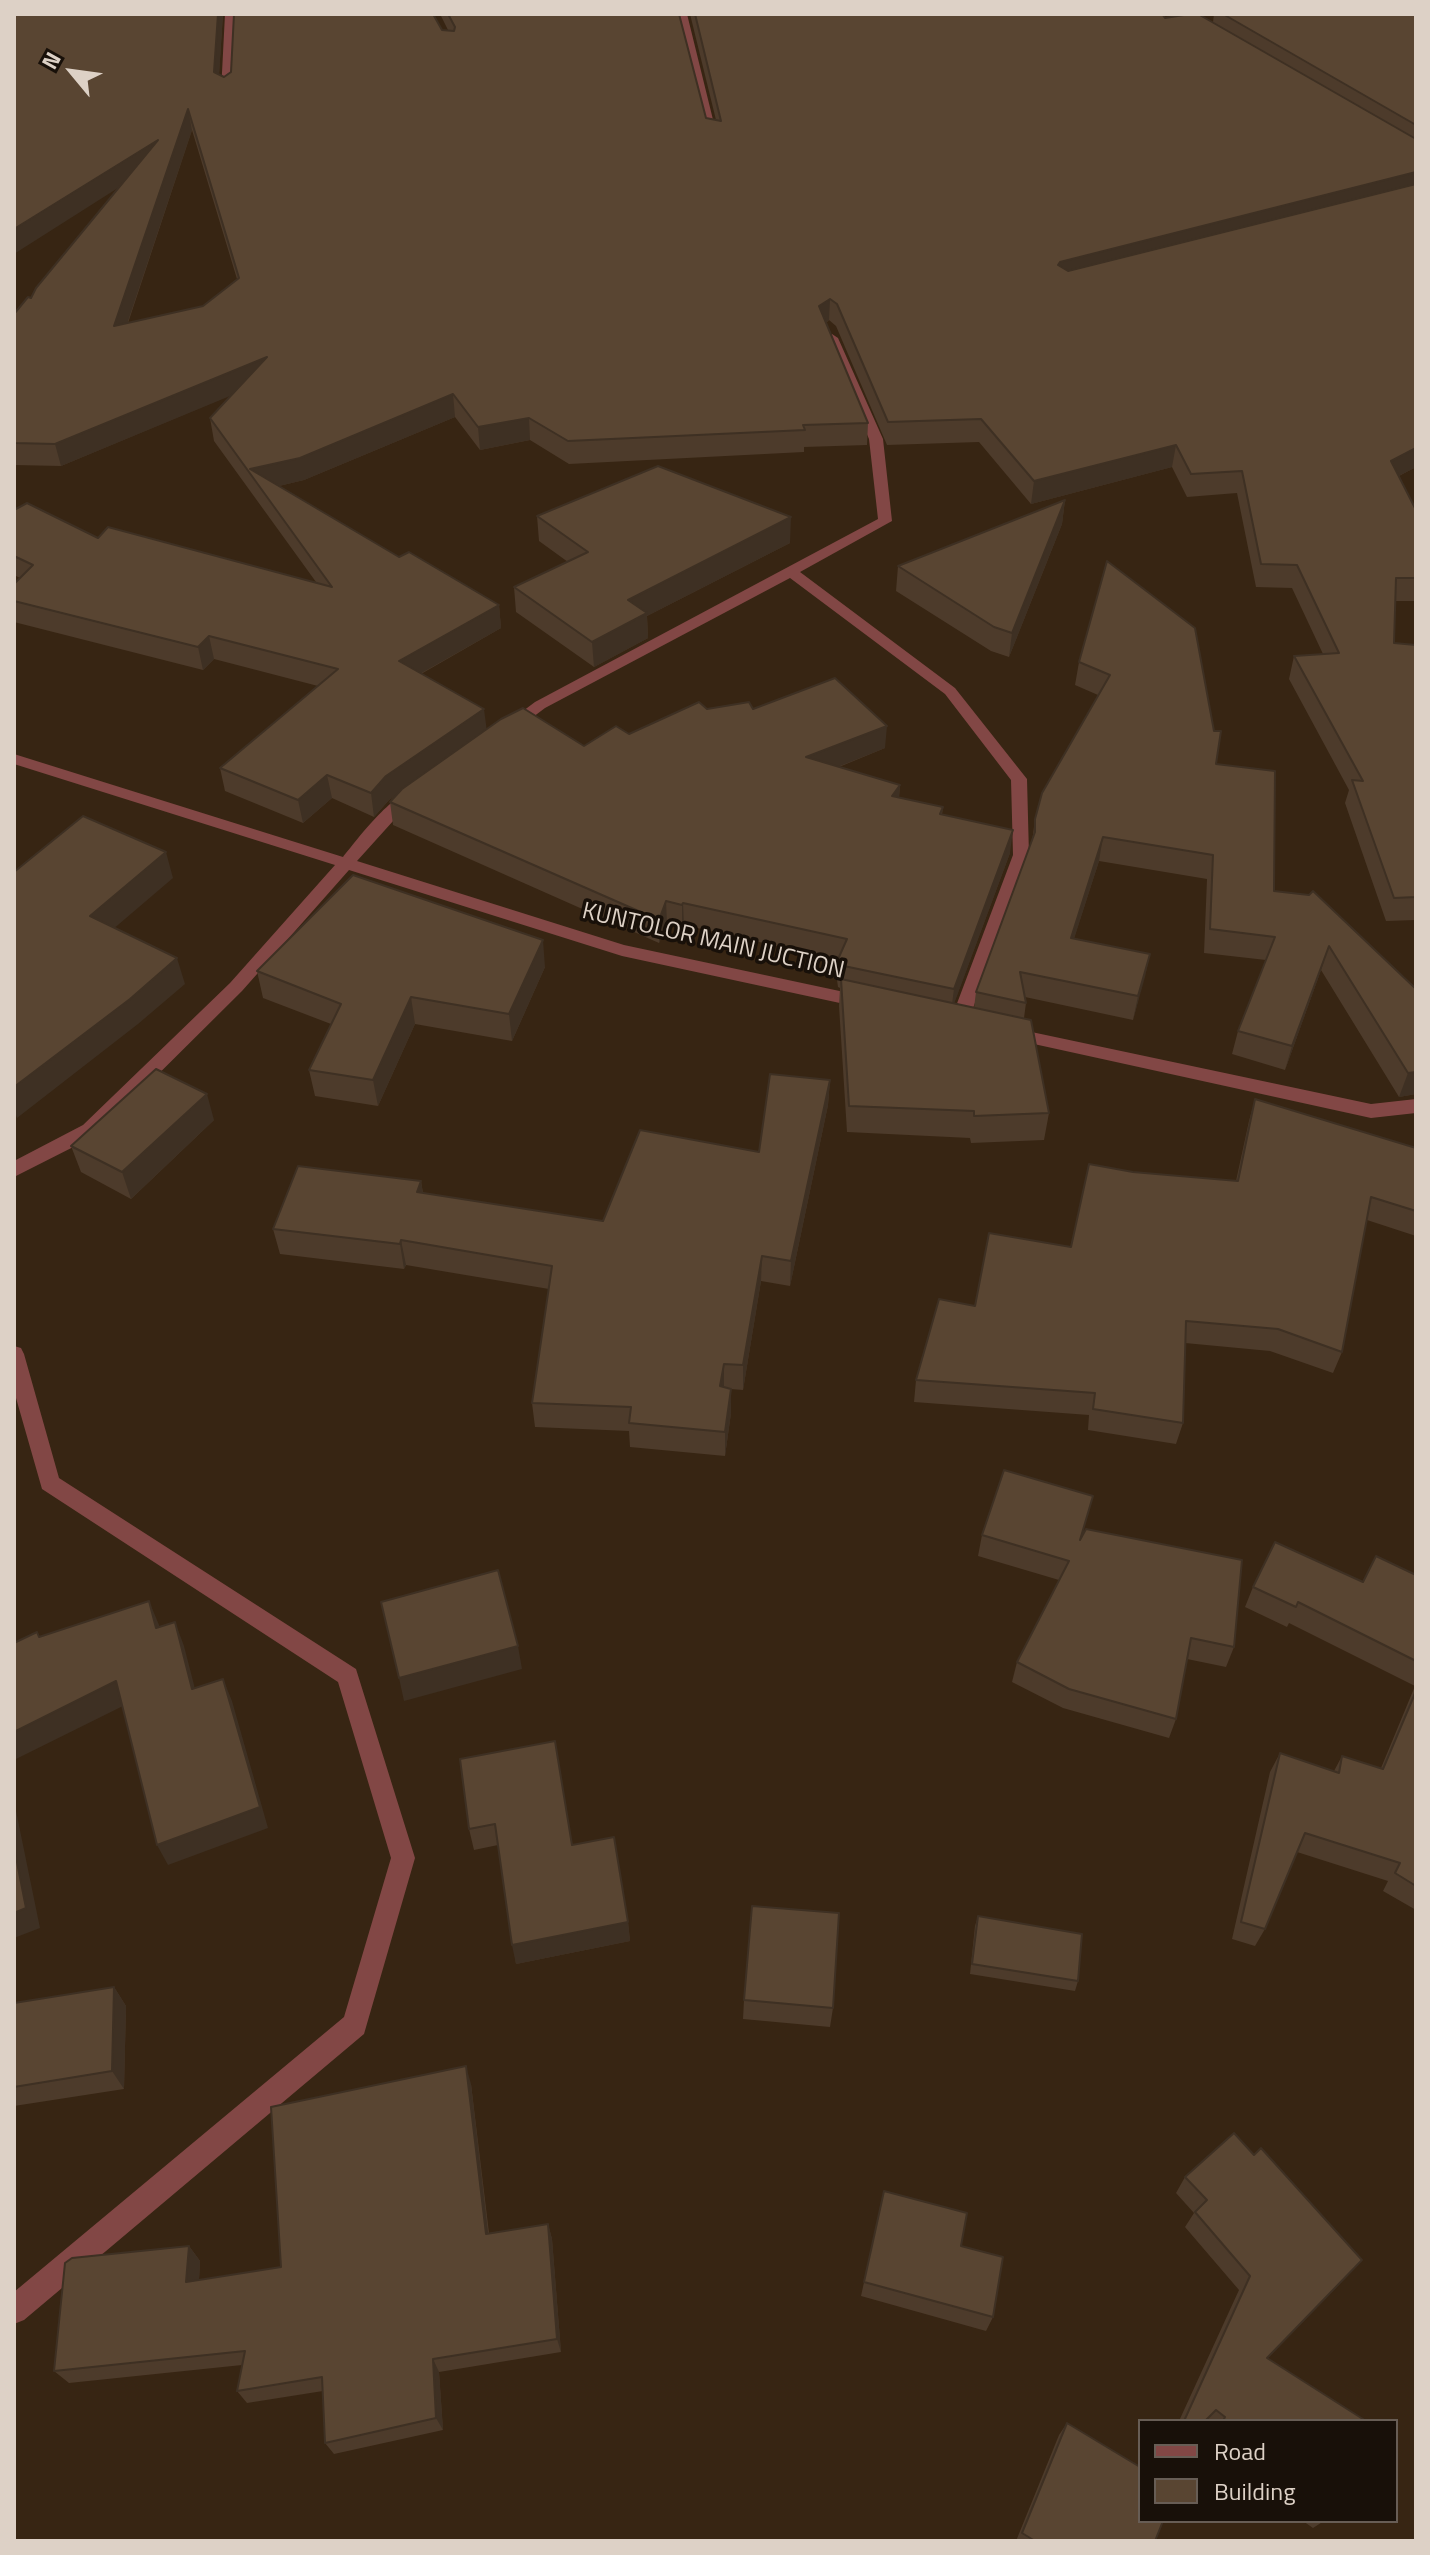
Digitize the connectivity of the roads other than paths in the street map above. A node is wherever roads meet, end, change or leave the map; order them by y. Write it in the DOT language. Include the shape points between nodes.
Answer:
graph roads {
  1 [pos="230,14"];
  2 [pos="682,14"];
  3 [pos="226,92"];
  4 [pos="714,138"];
  5 [pos="827,327"];
  6 [pos="790,571"];
  7 [pos="488,742"];
  8 [pos="14,759"];
  9 [pos="423,788"];
  10 [pos="347,863"];
  11 [pos="882,1006"];
  12 [pos="1416,1106"];
  13 [pos="14,1170"];
  14 [pos="14,1354"];
  15 [pos="14,2310"];
  1 -- 3 [label="street"];
  2 -- 4 [label="street"];
  5 -- 6 [label="street" via="876,439 885,521"];
  6 -- 7 [label="street" via="540,705"];
  6 -- 12 [label="street" via="950,691 1019,779 1021,855 966,1024 1371,1111"];
  8 -- 10 [label="street, KUNTOLOR MAIN JUCTION"];
  9 -- 10 [label="street" via="397,806"];
  10 -- 11 [label="street, KUNTOLOR MAIN JUCTION" via="622,950"];
  10 -- 13 [label="street" via="236,987 90,1130"];
  14 -- 15 [label="street" via="50,1483 348,1676 403,1858 355,2025"];
}
